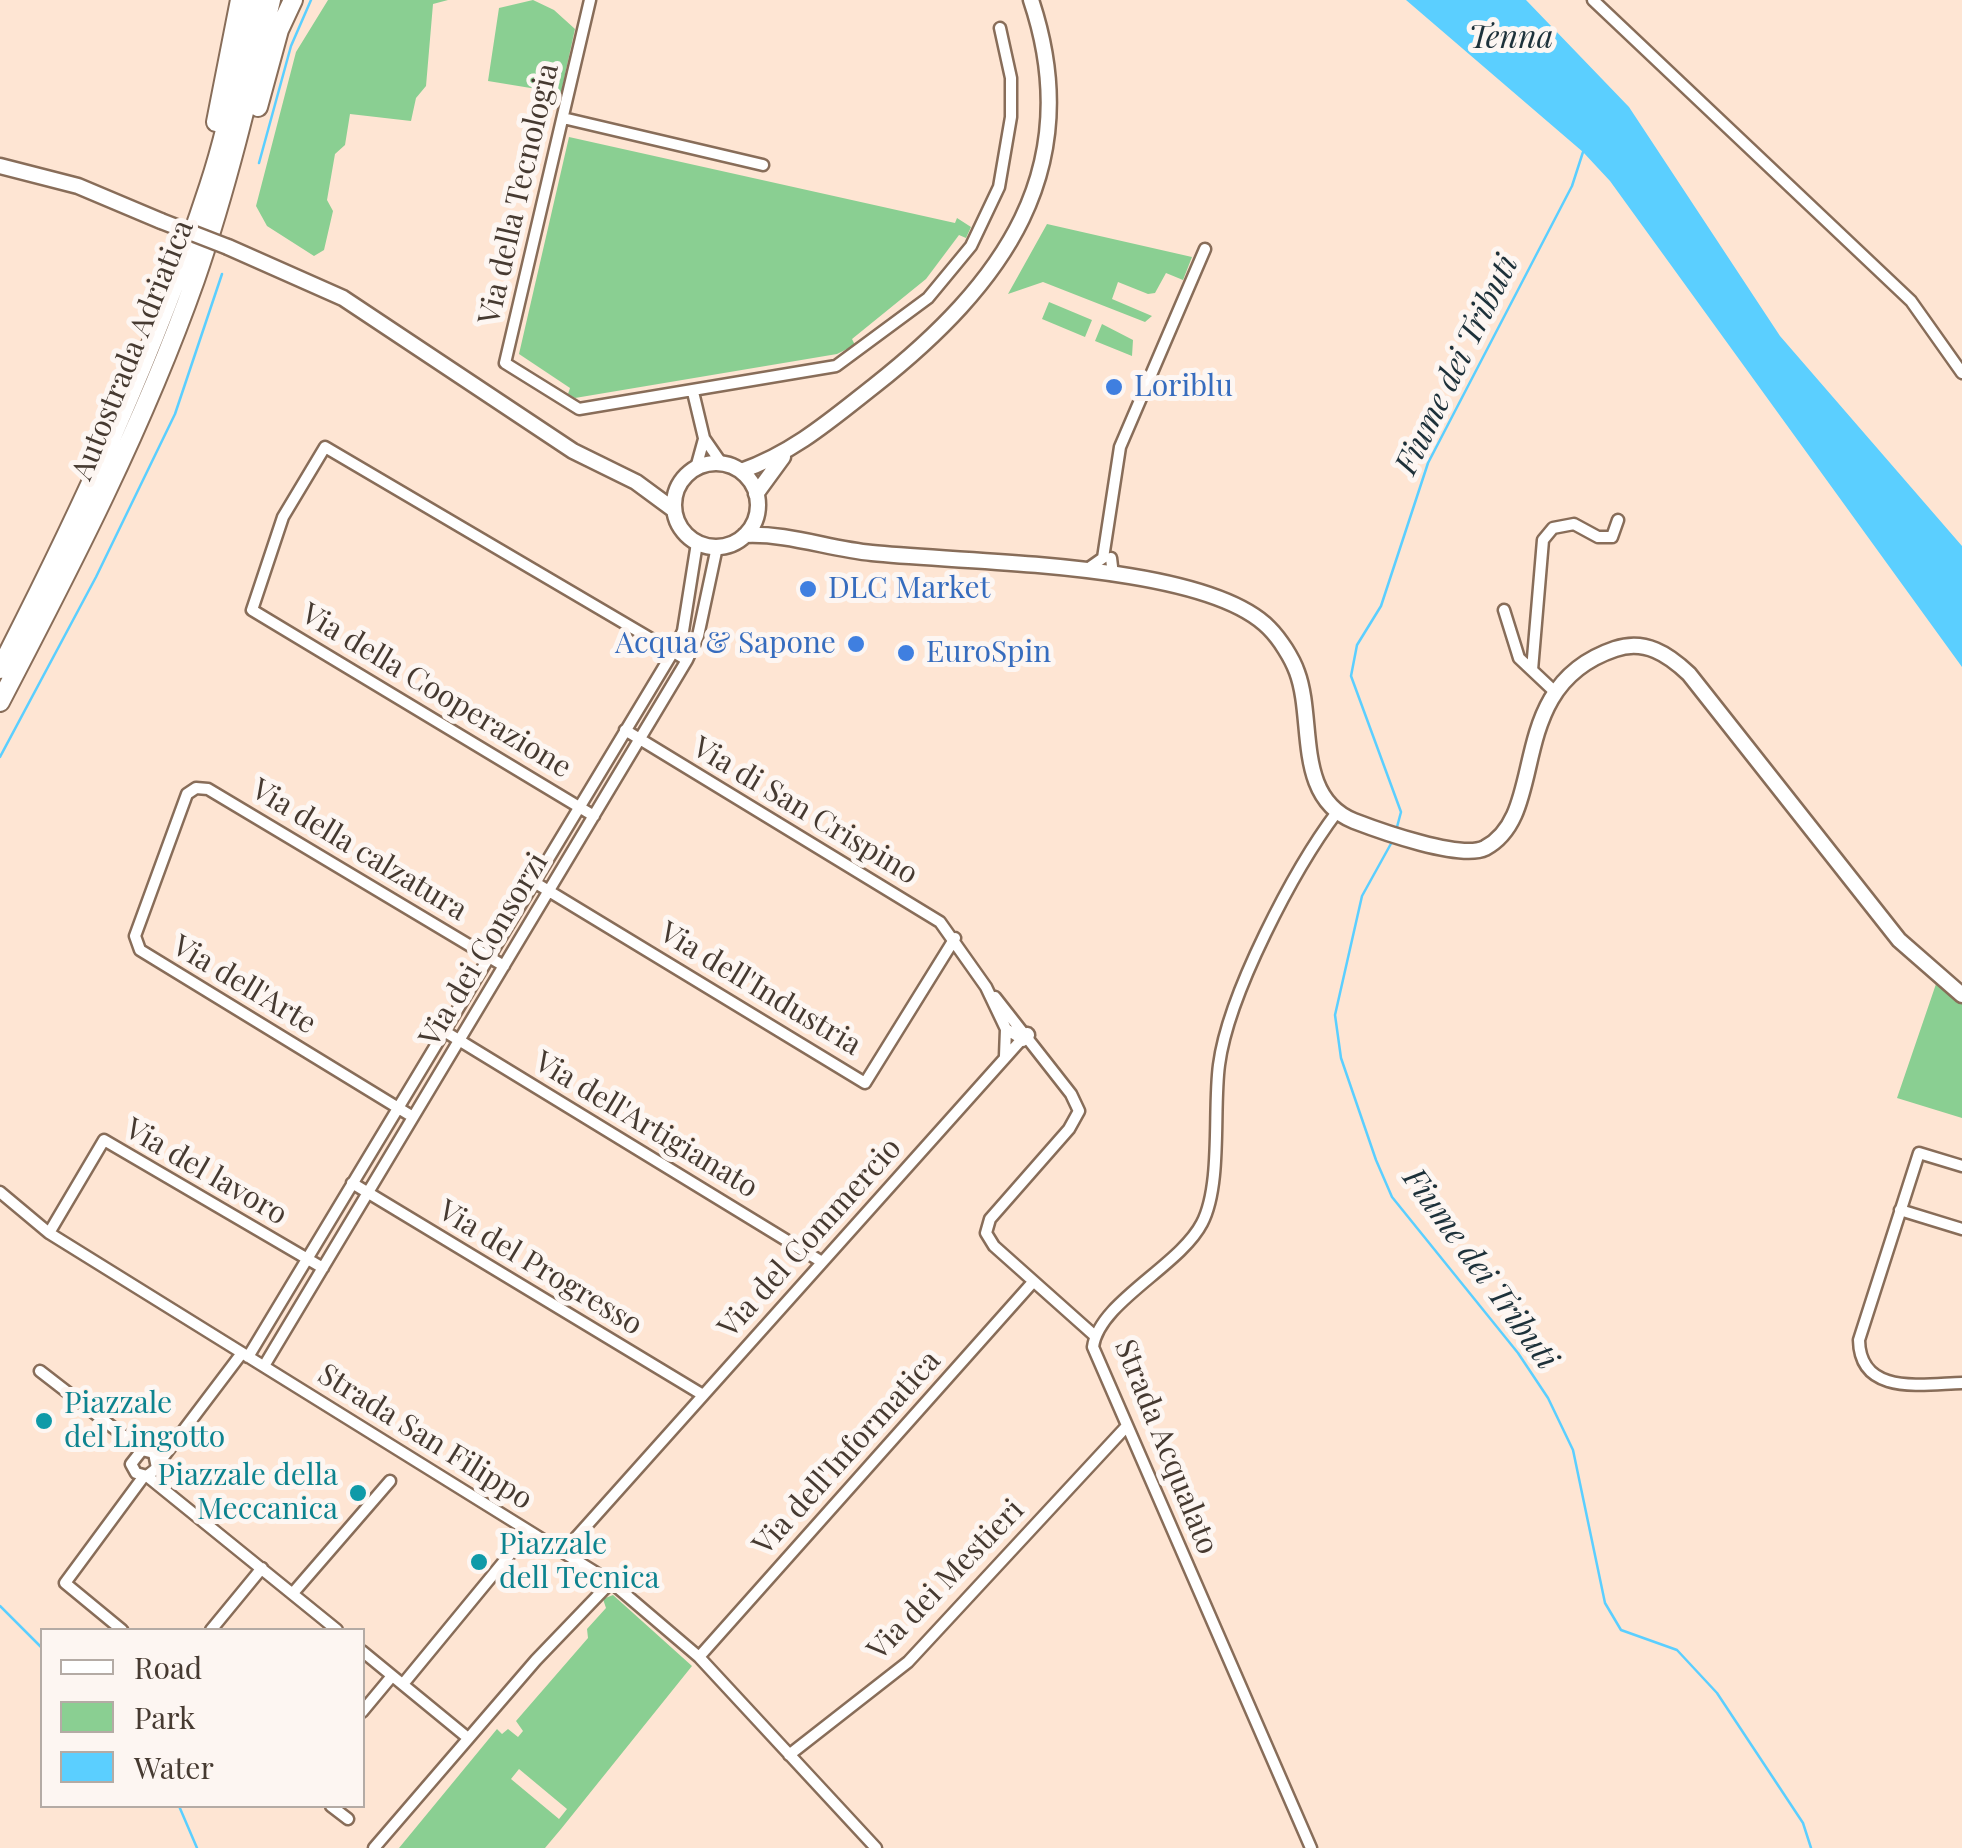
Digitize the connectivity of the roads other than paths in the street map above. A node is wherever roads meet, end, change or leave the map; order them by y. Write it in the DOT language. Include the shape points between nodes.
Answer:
graph roads {
  1 [pos="240,0"];
  2 [pos="254,0"];
  3 [pos="272,0"];
  4 [pos="293,0"];
  5 [pos="590,0"];
  6 [pos="1031,0"];
  7 [pos="1593,0"];
  8 [pos="1000,28"];
  9 [pos="563,118"];
  10 [pos="241,131"];
  11 [pos="763,165"];
  12 [pos="0,166"];
  13 [pos="210,182"];
  14 [pos="1205,249"];
  15 [pos="1962,373"];
  16 [pos="693,392"];
  17 [pos="704,438"];
  18 [pos="786,453"];
  19 [pos="722,464"];
  20 [pos="696,468"];
  21 [pos="740,471"];
  22 [pos="636,482"];
  23 [pos="679,484"];
  24 [pos="756,494"];
  25 [pos="674,510"];
  26 [pos="758,511"];
  27 [pos="1618,520"];
  28 [pos="745,536"];
  29 [pos="786,536"];
  30 [pos="697,542"];
  31 [pos="717,547"];
  32 [pos="1107,554"];
  33 [pos="1080,572"];
  34 [pos="1112,574"];
  35 [pos="1133,576"];
  36 [pos="1504,610"];
  37 [pos="673,652"];
  38 [pos="688,660"];
  39 [pos="0,669"];
  40 [pos="1532,670"];
  41 [pos="1554,691"];
  42 [pos="0,702"];
  43 [pos="626,730"];
  44 [pos="639,740"];
  45 [pos="188,794"];
  46 [pos="580,807"];
  47 [pos="1337,812"];
  48 [pos="594,816"];
  49 [pos="534,882"];
  50 [pos="548,891"];
  51 [pos="956,938"];
  52 [pos="489,956"];
  53 [pos="504,966"];
  54 [pos="986,987"];
  55 [pos="1962,995"];
  56 [pos="1006,1029"];
  57 [pos="444,1031"];
  58 [pos="1025,1037"];
  59 [pos="459,1040"];
  60 [pos="1005,1058"];
  61 [pos="398,1108"];
  62 [pos="413,1117"];
  63 [pos="1962,1166"];
  64 [pos="352,1183"];
  65 [pos="0,1192"];
  66 [pos="368,1192"];
  67 [pos="1900,1210"];
  68 [pos="1962,1229"];
  69 [pos="49,1233"];
  70 [pos="307,1259"];
  71 [pos="822,1262"];
  72 [pos="323,1268"];
  73 [pos="1033,1282"];
  74 [pos="1095,1336"];
  75 [pos="245,1354"];
  76 [pos="264,1366"];
  77 [pos="40,1371"];
  78 [pos="1962,1383"];
  79 [pos="702,1395"];
  80 [pos="187,1427"];
  81 [pos="1126,1427"];
  82 [pos="140,1449"];
  83 [pos="133,1470"];
  84 [pos="152,1474"];
  85 [pos="390,1481"];
  86 [pos="133,1490"];
  87 [pos="515,1548"];
  88 [pos="563,1552"];
  89 [pos="262,1568"];
  90 [pos="612,1582"];
  91 [pos="292,1594"];
  92 [pos="120,1628"];
  93 [pos="214,1628"];
  94 [pos="335,1628"];
  95 [pos="365,1654"];
  96 [pos="699,1657"];
  97 [pos="392,1676"];
  98 [pos="403,1684"];
  99 [pos="365,1708"];
  100 [pos="468,1738"];
  101 [pos="790,1755"];
  102 [pos="334,1808"];
  103 [pos="348,1819"];
  104 [pos="374,1848"];
  105 [pos="876,1848"];
  106 [pos="1310,1848"];
  1 -- 13 [label="highway" via="218,97"];
  2 -- 13 [label="highway, Autostrada Adriatica"];
  3 -- 10 [label="highway, Autostrada Adriatica"];
  4 -- 10 [label="highway" via="257,111"];
  5 -- 9 [label="street, Via della Tecnologia"];
  6 -- 18 [label="main road" via="1045,61 1043,162 1008,249 945,326"];
  7 -- 15 [label="street" via="1910,301"];
  8 -- 16 [label="street, Via della Tecnologia" via="1011,78 1008,150 987,217 951,275 836,366"];
  9 -- 11 [label="street"];
  9 -- 16 [label="street, Via della Tecnologia" via="506,362 578,409"];
  10 -- 42 [label="highway, Autostrada Adriatica" via="160,370 114,478"];
  12 -- 22 [label="main road, bridge" via="78,186 343,298 574,451"];
  13 -- 39 [label="highway, Autostrada Adriatica" via="102,467"];
  14 -- 32 [label="street" via="1120,448"];
  16 -- 17 [label="street"];
  17 -- 19 [label="street"];
  17 -- 20 [label="street"];
  18 -- 21 [label="main road"];
  18 -- 24 [label="main road"];
  19 -- 20 [label="main road"];
  19 -- 21 [label="main road"];
  20 -- 23 [label="main road"];
  21 -- 24 [label="main road"];
  22 -- 23 [label="main road"];
  22 -- 25 [label="main road"];
  23 -- 25 [label="main road"];
  24 -- 26 [label="main road"];
  25 -- 30 [label="main road"];
  26 -- 28 [label="main road"];
  26 -- 29 [label="main road"];
  27 -- 40 [label="street" via="1612,537 1574,524 1553,528 1543,540"];
  28 -- 29 [label="main road"];
  28 -- 31 [label="main road"];
  29 -- 33 [label="main road" via="856,552"];
  30 -- 31 [label="main road"];
  30 -- 37 [label="street, Via dei Consorzi" via="683,632"];
  31 -- 38 [label="street, Via dei Consorzi"];
  32 -- 33 [label="street"];
  32 -- 34 [label="street" via="1106,571"];
  32 -- 35 [label="street"];
  33 -- 34 [label="main road"];
  34 -- 35 [label="main road"];
  35 -- 47 [label="main road" via="1219,595 1269,628 1298,673 1312,770"];
  36 -- 40 [label="street" via="1520,658"];
  37 -- 38 [label="street"];
  37 -- 43 [label="street, Via dei Consorzi"];
  37 -- 46 [label="street, Via della Cooperazione" via="326,447 284,517 252,610"];
  38 -- 44 [label="street, Via dei Consorzi"];
  40 -- 41 [label="street"];
  41 -- 47 [label="main road" via="1539,718 1512,819 1482,850 1464,852"];
  41 -- 55 [label="main road" via="1578,669 1624,646 1649,646 1672,658 1899,940"];
  43 -- 44 [label="street, Via di San Crispino"];
  43 -- 46 [label="street, Via dei Consorzi"];
  44 -- 48 [label="street, Via dei Consorzi"];
  44 -- 51 [label="street, Via di San Crispino" via="940,922"];
  45 -- 52 [label="street, Via della calzatura" via="208,789"];
  45 -- 61 [label="street, Via dell'Arte" via="135,936 140,950"];
  46 -- 48 [label="street, Via della Cooperazione"];
  46 -- 49 [label="street, Via dei Consorzi"];
  47 -- 74 [label="street, Strada Acqualato" via="1290,890 1226,1027 1202,1223"];
  48 -- 50 [label="street, Via dei Consorzi"];
  49 -- 50 [label="street, Via dell'Industria"];
  49 -- 52 [label="street, Via dei Consorzi"];
  50 -- 51 [label="street, Via dell'Industria" via="866,1082"];
  50 -- 53 [label="street, Via dei Consorzi"];
  51 -- 54 [label="street"];
  52 -- 53 [label="street, Via della calzatura"];
  52 -- 57 [label="street, Via dei Consorzi"];
  53 -- 59 [label="street, Via dei Consorzi"];
  54 -- 56 [label="street"];
  54 -- 58 [label="street"];
  56 -- 58 [label="street"];
  56 -- 60 [label="street"];
  57 -- 59 [label="street, Via dell'Artigianato"];
  57 -- 61 [label="street, Via dei Consorzi"];
  58 -- 60 [label="street, Via del Commercio"];
  58 -- 73 [label="street" via="1072,1094 1078,1111 986,1226 994,1246"];
  59 -- 62 [label="street, Via dei Consorzi"];
  59 -- 71 [label="street, Via dell'Artigianato"];
  60 -- 71 [label="street, Via del Commercio"];
  61 -- 62 [label="street, Via dell'Arte"];
  61 -- 64 [label="street, Via dei Consorzi"];
  62 -- 66 [label="street, Via dei Consorzi"];
  63 -- 67 [label="street" via="1919,1152"];
  64 -- 66 [label="street, Via del Progresso"];
  64 -- 70 [label="street, Via dei Consorzi"];
  65 -- 69 [label="street, Strada San Filippo"];
  66 -- 72 [label="street, Via dei Consorzi"];
  66 -- 79 [label="street, Via del Progresso"];
  67 -- 68 [label="street"];
  67 -- 78 [label="street" via="1861,1331 1863,1364 1889,1382"];
  69 -- 70 [label="street, Via del lavoro" via="104,1140"];
  69 -- 75 [label="street, Strada San Filippo"];
  70 -- 72 [label="street, Via del lavoro"];
  70 -- 75 [label="street, Via dei Consorzi"];
  71 -- 79 [label="street, Via del Commercio"];
  72 -- 76 [label="street, Via dei Consorzi"];
  73 -- 74 [label="street"];
  73 -- 96 [label="street, Via dell'Informatica"];
  74 -- 81 [label="street, Strada Acqualato" via="1096,1358"];
  75 -- 76 [label="street, Strada San Filippo"];
  75 -- 80 [label="street, Via dei Consorzi"];
  76 -- 88 [label="street, Strada San Filippo"];
  77 -- 82 [label="street"];
  79 -- 88 [label="street, Via del Commercio"];
  80 -- 82 [label="street"];
  80 -- 84 [label="street, Via dei Consorzi"];
  81 -- 101 [label="street, Via dei Mestieri" via="908,1662"];
  81 -- 106 [label="street, Strada Acqualato"];
  82 -- 83 [label="street"];
  82 -- 84 [label="street"];
  83 -- 84 [label="street"];
  83 -- 86 [label="street"];
  84 -- 86 [label="street, Via dei Consorzi"];
  84 -- 89 [label="street"];
  85 -- 91 [label="street"];
  86 -- 92 [label="street, Via dei Consorzi" via="65,1583"];
  87 -- 98 [label="street"];
  88 -- 90 [label="street, Strada San Filippo"];
  89 -- 91 [label="street"];
  89 -- 93 [label="street"];
  90 -- 96 [label="street, Strada San Filippo"];
  90 -- 100 [label="street"];
  91 -- 94 [label="street"];
  95 -- 97 [label="street"];
  96 -- 101 [label="street, Strada San Filippo"];
  97 -- 98 [label="street"];
  97 -- 99 [label="street"];
  98 -- 100 [label="street"];
  100 -- 104 [label="street"];
  101 -- 105 [label="street, Strada San Filippo"];
  102 -- 103 [label="street"];
}
